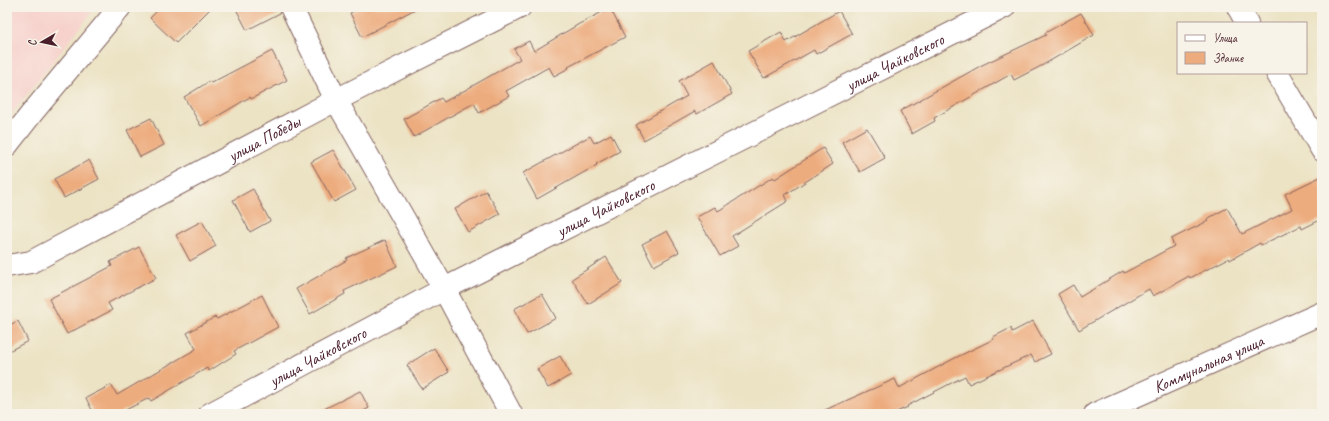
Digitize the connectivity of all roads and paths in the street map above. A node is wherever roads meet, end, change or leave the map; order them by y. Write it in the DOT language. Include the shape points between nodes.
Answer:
graph roads {
  1 [pos="120,7"];
  2 [pos="291,7"];
  3 [pos="520,7"];
  4 [pos="1004,7"];
  5 [pos="1238,7"];
  6 [pos="1246,22"];
  7 [pos="1278,74"];
  8 [pos="336,100"];
  9 [pos="7,145"];
  10 [pos="1322,150"];
  11 [pos="7,266"];
  12 [pos="444,289"];
  13 [pos="1322,313"];
  14 [pos="210,414"];
  15 [pos="511,414"];
  16 [pos="1094,414"];
  1 -- 9 [label="street"];
  2 -- 8 [label="street"];
  3 -- 8 [label="street, улица Победы"];
  4 -- 12 [label="street, улица Чайковского"];
  5 -- 6 [label="street"];
  7 -- 10 [label="street"];
  8 -- 11 [label="street, улица Победы" via="31,262"];
  8 -- 12 [label="street"];
  12 -- 14 [label="street, улица Чайковского"];
  12 -- 15 [label="street"];
  13 -- 16 [label="street, Коммунальная улица"];
}
